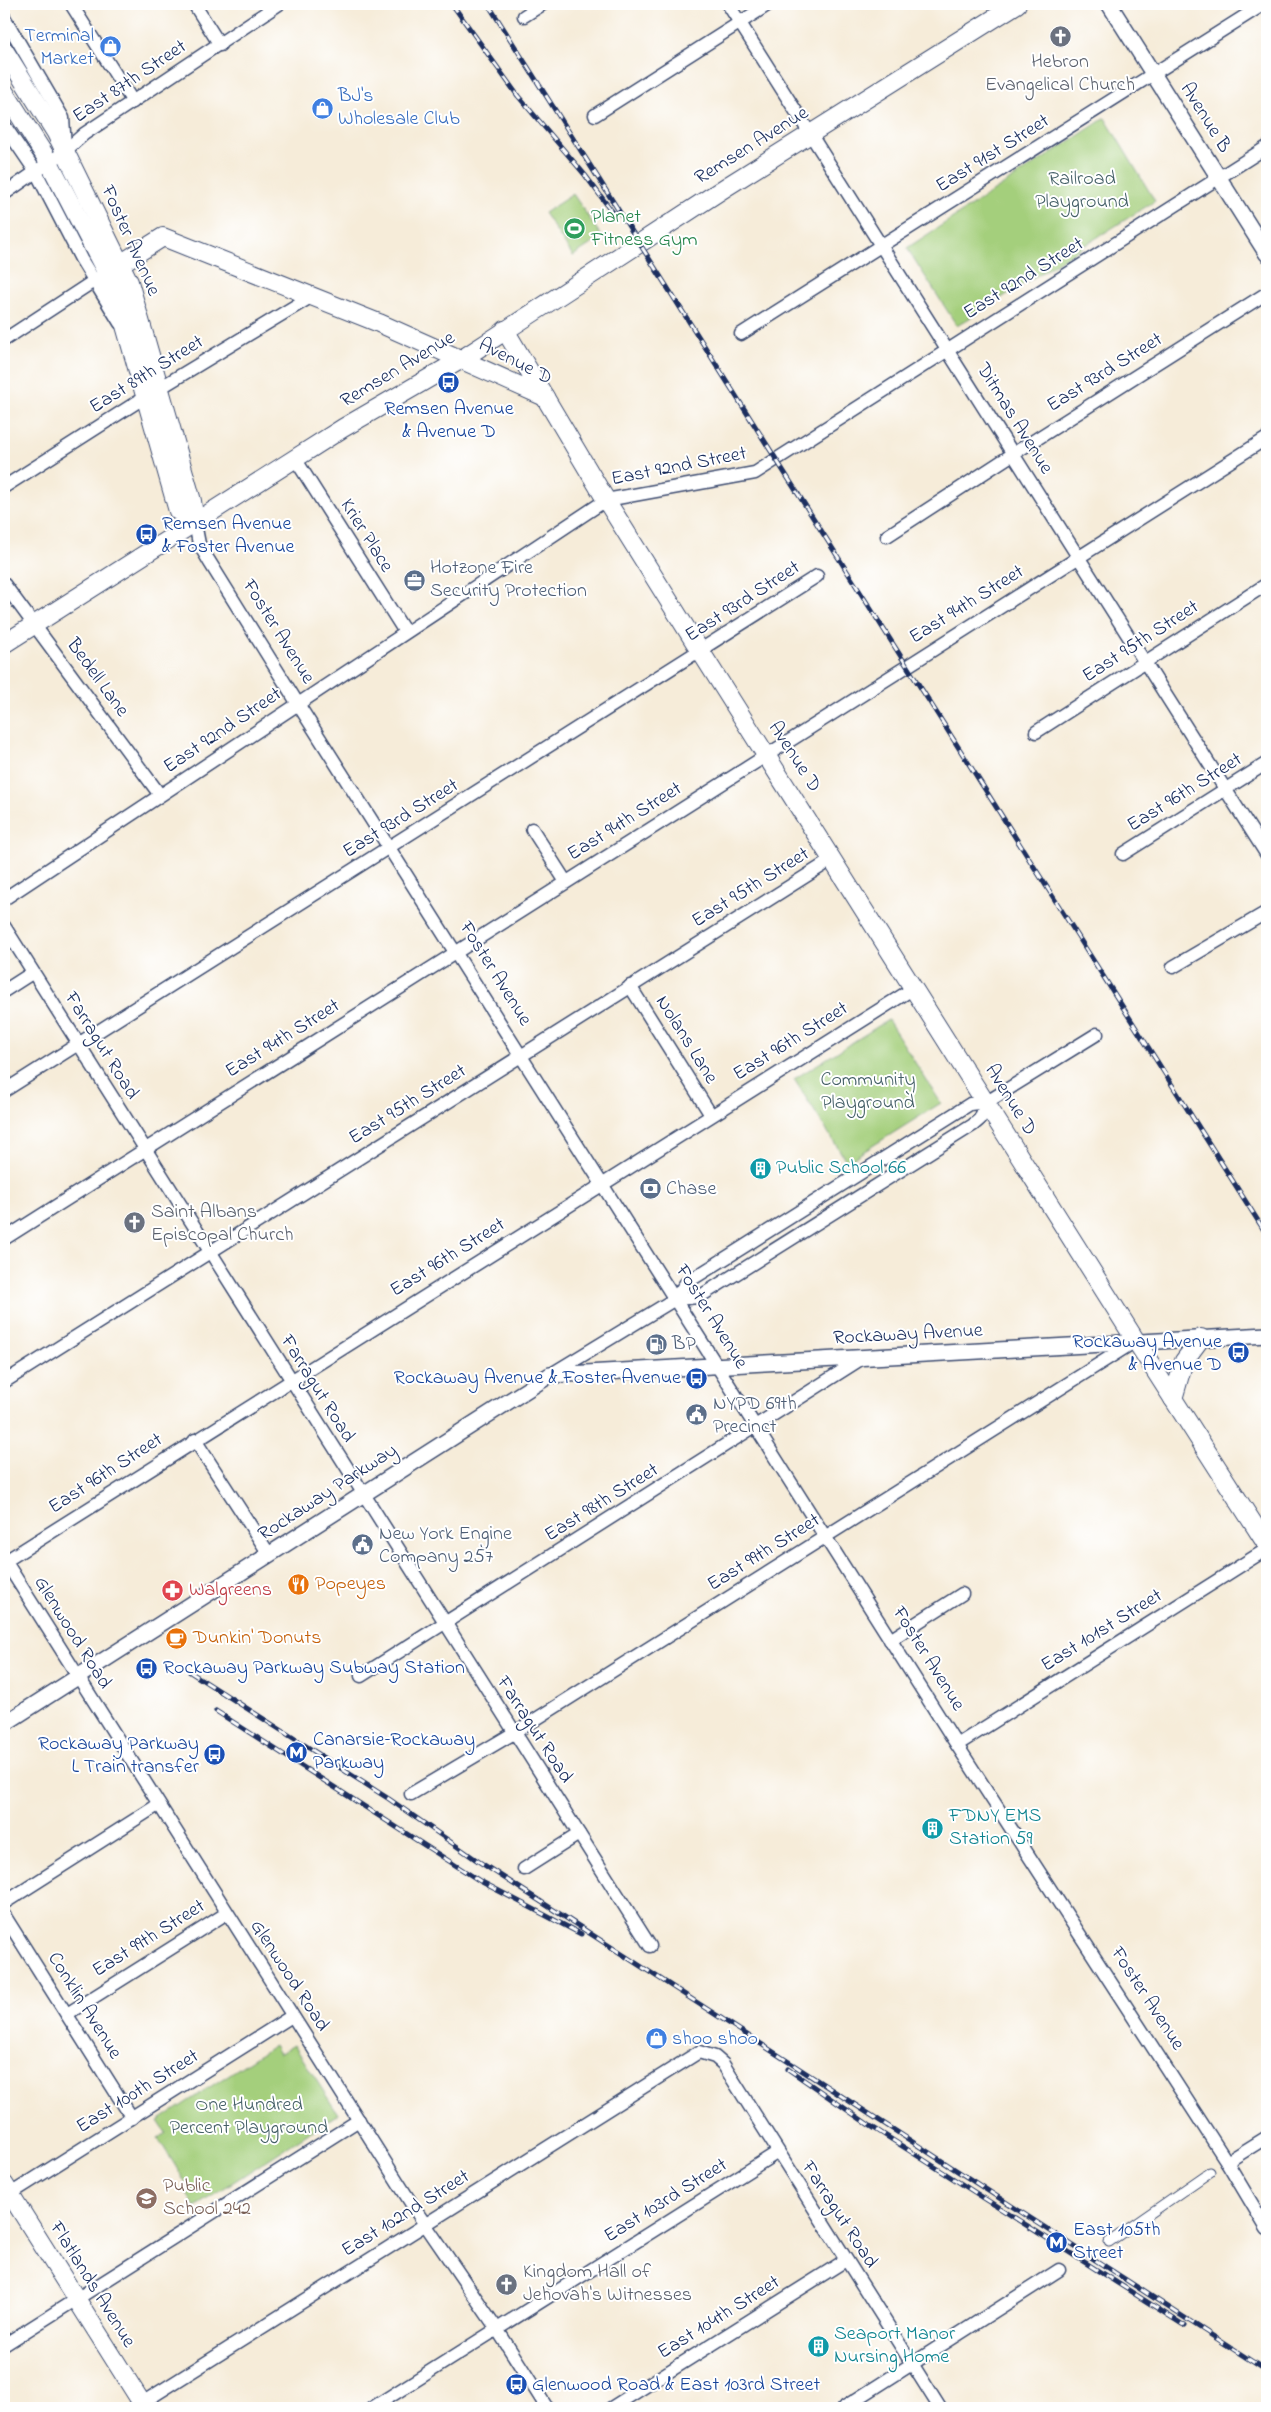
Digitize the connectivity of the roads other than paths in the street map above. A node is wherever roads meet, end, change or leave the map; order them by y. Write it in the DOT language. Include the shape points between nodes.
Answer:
graph roads {
  1 [pos="71,4"];
  2 [pos="194,4"];
  3 [pos="279,4"];
  4 [pos="543,4"];
  5 [pos="728,4"];
  6 [pos="769,4"];
  7 [pos="1017,4"];
  8 [pos="1109,4"];
  9 [pos="1264,4"];
  10 [pos="524,16"];
  11 [pos="4,17"];
  12 [pos="740,22"];
  13 [pos="220,45"];
  14 [pos="4,50"];
  15 [pos="1153,74"];
  16 [pos="4,91"];
  17 [pos="133,102"];
  18 [pos="595,115"];
  19 [pos="4,125"];
  20 [pos="810,134"];
  21 [pos="1267,148"];
  22 [pos="64,152"];
  23 [pos="43,167"];
  24 [pos="1219,178"];
  25 [pos="4,194"];
  26 [pos="882,246"];
  27 [pos="1267,254"];
  28 [pos="107,272"];
  29 [pos="1267,293"];
  30 [pos="312,296"];
  31 [pos="505,330"];
  32 [pos="741,334"];
  33 [pos="4,340"];
  34 [pos="947,349"];
  35 [pos="462,358"];
  36 [pos="161,388"];
  37 [pos="145,397"];
  38 [pos="545,397"];
  39 [pos="1267,438"];
  40 [pos="1013,454"];
  41 [pos="296,460"];
  42 [pos="4,487"];
  43 [pos="606,500"];
  44 [pos="195,523"];
  45 [pos="887,536"];
  46 [pos="1079,557"];
  47 [pos="817,576"];
  48 [pos="4,584"];
  49 [pos="1267,584"];
  50 [pos="34,625"];
  51 [pos="405,632"];
  52 [pos="4,644"];
  53 [pos="701,651"];
  54 [pos="1145,662"];
  55 [pos="298,704"];
  56 [pos="1036,732"];
  57 [pos="768,755"];
  58 [pos="1267,763"];
  59 [pos="1225,789"];
  60 [pos="160,795"];
  61 [pos="532,830"];
  62 [pos="389,848"];
  63 [pos="1123,854"];
  64 [pos="1267,855"];
  65 [pos="833,859"];
  66 [pos="566,882"];
  67 [pos="4,900"];
  68 [pos="1267,912"];
  69 [pos="4,926"];
  70 [pos="455,952"];
  71 [pos="1173,967"];
  72 [pos="32,973"];
  73 [pos="630,986"];
  74 [pos="914,988"];
  75 [pos="4,991"];
  76 [pos="1097,1034"];
  77 [pos="80,1044"];
  78 [pos="521,1056"];
  79 [pos="4,1092"];
  80 [pos="987,1102"];
  81 [pos="711,1115"];
  82 [pos="143,1149"];
  83 [pos="602,1183"];
  84 [pos="4,1238"];
  85 [pos="209,1253"];
  86 [pos="675,1299"];
  87 [pos="1267,1335"];
  88 [pos="1201,1338"];
  89 [pos="1136,1341"];
  90 [pos="862,1358"];
  91 [pos="718,1366"];
  92 [pos="550,1375"];
  93 [pos="290,1381"];
  94 [pos="4,1382"];
  95 [pos="1172,1399"];
  96 [pos="756,1427"];
  97 [pos="195,1440"];
  98 [pos="362,1495"];
  99 [pos="825,1536"];
  100 [pos="1267,1547"];
  101 [pos="269,1554"];
  102 [pos="4,1561"];
  103 [pos="962,1594"];
  104 [pos="444,1624"];
  105 [pos="890,1640"];
  106 [pos="361,1676"];
  107 [pos="77,1677"];
  108 [pos="4,1724"];
  109 [pos="514,1733"];
  110 [pos="957,1745"];
  111 [pos="412,1794"];
  112 [pos="158,1805"];
  113 [pos="579,1834"];
  114 [pos="524,1869"];
  115 [pos="4,1903"];
  116 [pos="226,1913"];
  117 [pos="4,1915"];
  118 [pos="650,1946"];
  119 [pos="67,2014"];
  120 [pos="292,2016"];
  121 [pos="699,2052"];
  122 [pos="132,2118"];
  123 [pos="358,2120"];
  124 [pos="1267,2137"];
  125 [pos="778,2152"];
  126 [pos="1227,2162"];
  127 [pos="1210,2172"];
  128 [pos="6,2192"];
  129 [pos="425,2224"];
  130 [pos="1267,2229"];
  131 [pos="1110,2242"];
  132 [pos="846,2260"];
  133 [pos="1059,2270"];
  134 [pos="76,2299"];
  135 [pos="498,2329"];
  136 [pos="4,2345"];
  137 [pos="912,2363"];
  138 [pos="140,2407"];
  139 [pos="372,2408"];
  140 [pos="547,2408"];
  141 [pos="611,2408"];
  142 [pos="843,2408"];
  143 [pos="940,2408"];
  1 -- 17 [label="street"];
  2 -- 13 [label="street"];
  3 -- 13 [label="street, East 87th Street"];
  4 -- 10 [label="street"];
  5 -- 12 [label="street, Ditmas Avenue"];
  6 -- 12 [label="street"];
  7 -- 20 [label="main road, Remsen Avenue"];
  8 -- 15 [label="street, Avenue B"];
  9 -- 15 [label="street, East 91st Street"];
  11 -- 22 [label="street" via="64,118"];
  12 -- 18 [label="street"];
  12 -- 20 [label="street, Ditmas Avenue"];
  13 -- 17 [label="street, East 87th Street"];
  14 -- 22 [label="main road, Foster Avenue" via="56,133"];
  15 -- 24 [label="street, Avenue B"];
  15 -- 26 [label="street, East 91st Street"];
  16 -- 23 [label="main road, Foster Avenue"];
  17 -- 22 [label="street, East 87th Street" via="84,134"];
  19 -- 23 [label="street"];
  20 -- 26 [label="street, Ditmas Avenue"];
  20 -- 31 [label="main road, Remsen Avenue"];
  21 -- 24 [label="street, East 92nd Street"];
  22 -- 23 [label="street, East 87th Street"];
  22 -- 28 [label="main road, Foster Avenue"];
  23 -- 25 [label="street, East 87th Street"];
  23 -- 28 [label="main road, Foster Avenue"];
  24 -- 27 [label="street, Avenue B"];
  24 -- 34 [label="street, East 92nd Street"];
  26 -- 32 [label="street, East 91st Street"];
  26 -- 34 [label="street, Ditmas Avenue"];
  28 -- 30 [label="main road, Avenue D" via="163,237"];
  28 -- 33 [label="street"];
  28 -- 36 [label="main road, Foster Avenue" via="129,282"];
  28 -- 37 [label="main road, Foster Avenue" via="114,286"];
  29 -- 40 [label="street, East 93rd Street"];
  30 -- 35 [label="main road, Avenue D"];
  30 -- 36 [label="street, East 89th Street"];
  31 -- 35 [label="main road, Remsen Avenue"];
  31 -- 38 [label="main road"];
  34 -- 40 [label="street, Ditmas Avenue"];
  34 -- 43 [label="street, East 92nd Street" via="755,474"];
  35 -- 38 [label="main road, Avenue D"];
  35 -- 41 [label="main road, Remsen Avenue" via="343,428"];
  36 -- 37 [label="street, East 89th Street"];
  36 -- 44 [label="main road, Foster Avenue"];
  37 -- 42 [label="street, East 89th Street"];
  37 -- 44 [label="main road, Foster Avenue" via="178,511"];
  38 -- 43 [label="main road, Avenue D"];
  39 -- 46 [label="street, East 94th Street"];
  40 -- 45 [label="street, East 93rd Street"];
  40 -- 46 [label="street, Ditmas Avenue"];
  41 -- 44 [label="main road, Remsen Avenue"];
  41 -- 51 [label="street, Krier Place"];
  43 -- 51 [label="street, East 92nd Street"];
  43 -- 53 [label="main road, Avenue D"];
  44 -- 50 [label="main road, Remsen Avenue"];
  44 -- 55 [label="street, Foster Avenue" via="204,553"];
  46 -- 54 [label="street, Ditmas Avenue"];
  46 -- 57 [label="street, East 94th Street"];
  47 -- 53 [label="street, East 93rd Street"];
  48 -- 50 [label="street, Bedell Lane"];
  49 -- 54 [label="street, East 95th Street"];
  50 -- 52 [label="main road, Remsen Avenue"];
  50 -- 60 [label="street, Bedell Lane"];
  51 -- 55 [label="street, East 92nd Street"];
  53 -- 57 [label="main road, Avenue D"];
  53 -- 62 [label="street, East 93rd Street"];
  54 -- 56 [label="street, East 95th Street"];
  54 -- 59 [label="street, Ditmas Avenue"];
  55 -- 60 [label="street, East 92nd Street"];
  55 -- 62 [label="street, Foster Avenue"];
  57 -- 65 [label="main road, Avenue D"];
  57 -- 66 [label="street, East 94th Street"];
  58 -- 59 [label="street, East 96th Street"];
  59 -- 63 [label="street, East 96th Street"];
  59 -- 64 [label="street, Ditmas Avenue"];
  60 -- 67 [label="street, East 92nd Street"];
  61 -- 66 [label="street"];
  62 -- 70 [label="street, Foster Avenue"];
  62 -- 77 [label="street, East 93rd Street"];
  65 -- 73 [label="street, East 95th Street"];
  65 -- 74 [label="main road, Avenue D"];
  66 -- 70 [label="street, East 94th Street"];
  68 -- 71 [label="street"];
  69 -- 72 [label="street, Farragut Road"];
  70 -- 78 [label="street, Foster Avenue"];
  70 -- 82 [label="street, East 94th Street"];
  72 -- 75 [label="street"];
  72 -- 77 [label="street, Farragut Road"];
  73 -- 78 [label="street, East 95th Street"];
  73 -- 81 [label="street, Nolans Lane"];
  74 -- 80 [label="main road, Avenue D"];
  74 -- 81 [label="street, East 96th Street"];
  76 -- 80 [label="street, Rockaway Parkway"];
  77 -- 79 [label="street, East 93rd Street"];
  77 -- 82 [label="street, Farragut Road"];
  78 -- 83 [label="street, Foster Avenue"];
  78 -- 85 [label="street, East 95th Street"];
  80 -- 86 [label="street, Rockaway Parkway" via="970,1104 702,1272 686,1283"];
  80 -- 86 [label="street, Rockaway Parkway" via="974,1125 699,1297"];
  80 -- 89 [label="main road, Avenue D"];
  81 -- 83 [label="street, East 96th Street"];
  82 -- 84 [label="street, East 94th Street"];
  82 -- 85 [label="street, Farragut Road"];
  83 -- 86 [label="street, Foster Avenue"];
  83 -- 93 [label="street, East 96th Street"];
  85 -- 93 [label="street, Farragut Road"];
  85 -- 94 [label="street, East 95th Street"];
  86 -- 91 [label="street, Foster Avenue"];
  86 -- 92 [label="street, Rockaway Parkway"];
  87 -- 88 [label="street, Rockaway Avenue"];
  88 -- 89 [label="street, Rockaway Avenue"];
  88 -- 95 [label="main road" via="1184,1361"];
  89 -- 90 [label="street, Rockaway Avenue"];
  89 -- 95 [label="main road, Avenue D"];
  89 -- 99 [label="street, East 99th Street"];
  90 -- 91 [label="street, Rockaway Avenue"];
  90 -- 96 [label="street, East 98th Street"];
  91 -- 92 [label="street, Rockaway Avenue"];
  91 -- 96 [label="street, Foster Avenue"];
  92 -- 98 [label="street, Rockaway Parkway"];
  93 -- 97 [label="street, East 96th Street"];
  93 -- 98 [label="street, Farragut Road"];
  95 -- 100 [label="main road, Avenue D"];
  96 -- 99 [label="street, Foster Avenue"];
  96 -- 104 [label="street, East 98th Street"];
  97 -- 101 [label="street"];
  97 -- 102 [label="street, East 96th Street"];
  98 -- 101 [label="street, Rockaway Parkway"];
  98 -- 104 [label="street, Farragut Road"];
  99 -- 105 [label="street, Foster Avenue"];
  99 -- 109 [label="street, East 99th Street"];
  100 -- 110 [label="street, East 101st Street"];
  101 -- 107 [label="street, Rockaway Parkway"];
  102 -- 107 [label="street, Glenwood Road"];
  103 -- 105 [label="street"];
  104 -- 106 [label="street, East 98th Street"];
  104 -- 109 [label="street, Farragut Road"];
  105 -- 110 [label="street, Foster Avenue"];
  107 -- 108 [label="street, Rockaway Parkway"];
  107 -- 112 [label="street, Glenwood Road"];
  109 -- 111 [label="street, East 99th Street"];
  109 -- 113 [label="street, Farragut Road"];
  110 -- 126 [label="street, Foster Avenue"];
  112 -- 115 [label="street"];
  112 -- 116 [label="street, Glenwood Road"];
  113 -- 114 [label="street"];
  113 -- 118 [label="street, Farragut Road"];
  116 -- 119 [label="street, East 99th Street"];
  116 -- 120 [label="street, Glenwood Road"];
  117 -- 119 [label="street, Conklin Avenue"];
  119 -- 122 [label="street, Conklin Avenue"];
  120 -- 122 [label="street, East 100th Street"];
  120 -- 123 [label="street, Glenwood Road"];
  121 -- 125 [label="street, Farragut Road" via="715,2057 723,2064"];
  121 -- 129 [label="street, East 102nd Street"];
  122 -- 128 [label="street, East 100th Street"];
  123 -- 129 [label="street, Glenwood Road"];
  123 -- 134 [label="street"];
  124 -- 126 [label="street"];
  125 -- 132 [label="street, Farragut Road"];
  125 -- 135 [label="street, East 103rd Street"];
  126 -- 130 [label="street, Foster Avenue"];
  127 -- 131 [label="street"];
  128 -- 134 [label="main road, Flatlands Avenue"];
  129 -- 135 [label="street, Glenwood Road"];
  129 -- 138 [label="street, East 102nd Street"];
  132 -- 137 [label="street, Farragut Road"];
  132 -- 141 [label="street, East 104th Street"];
  133 -- 137 [label="street"];
  134 -- 136 [label="street"];
  134 -- 138 [label="main road, Flatlands Avenue"];
  135 -- 139 [label="street, East 103rd Street"];
  135 -- 140 [label="street, Glenwood Road"];
  137 -- 142 [label="street"];
  137 -- 143 [label="street, Farragut Road"];
}
